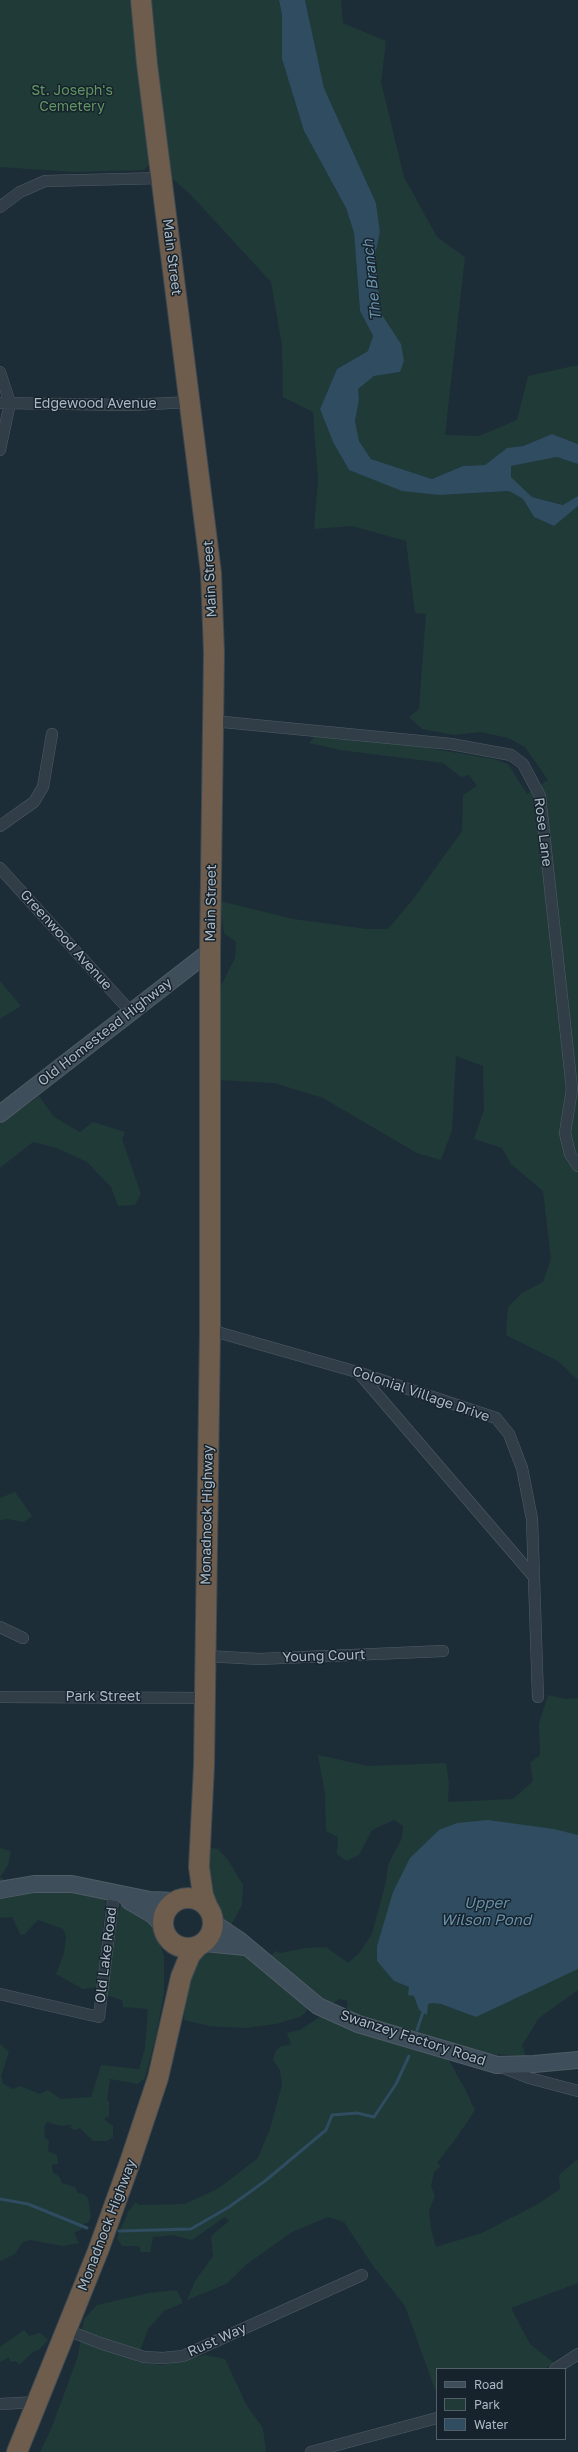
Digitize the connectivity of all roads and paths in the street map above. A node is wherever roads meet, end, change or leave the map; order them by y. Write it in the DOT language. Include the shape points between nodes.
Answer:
graph roads {
  1 [pos="141,0"];
  2 [pos="162,178"];
  3 [pos="0,207"];
  4 [pos="0,372"];
  5 [pos="191,402"];
  6 [pos="5,403"];
  7 [pos="0,450"];
  8 [pos="213,721"];
  9 [pos="52,734"];
  10 [pos="0,826"];
  11 [pos="0,868"];
  12 [pos="210,951"];
  13 [pos="131,1012"];
  14 [pos="0,1114"];
  15 [pos="210,1162"];
  16 [pos="578,1166"];
  17 [pos="210,1330"];
  18 [pos="357,1372"];
  19 [pos="534,1577"];
  20 [pos="0,1627"];
  21 [pos="23,1638"];
  22 [pos="443,1651"];
  23 [pos="206,1656"];
  24 [pos="0,1697"];
  25 [pos="538,1697"];
  26 [pos="205,1698"];
  27 [pos="199,1867"];
  28 [pos="0,1890"];
  29 [pos="114,1893"];
  30 [pos="175,1902"];
  31 [pos="210,1914"];
  32 [pos="165,1931"];
  33 [pos="201,1945"];
  34 [pos="246,1947"];
  35 [pos="177,1993"];
  36 [pos="0,1994"];
  37 [pos="578,2060"];
  38 [pos="533,2071"];
  39 [pos="578,2091"];
  40 [pos="362,2275"];
  41 [pos="67,2330"];
  42 [pos="578,2354"];
  43 [pos="557,2368"];
  44 [pos="38,2402"];
  45 [pos="0,2404"];
  46 [pos="436,2418"];
  47 [pos="17,2452"];
  48 [pos="311,2452"];
  1 -- 2 [label="highway, Main Street"];
  2 -- 3 [label="street" via="45,181 20,192"];
  2 -- 5 [label="highway, Main Street"];
  4 -- 6 [label="street"];
  5 -- 6 [label="street, Edgewood Avenue"];
  5 -- 8 [label="highway, Main Street" via="212,573"];
  6 -- 7 [label="street"];
  8 -- 12 [label="highway, Main Street"];
  8 -- 16 [label="street, Rose Lane" via="451,744 511,755 523,764 540,796 572,1089 565,1133 570,1154"];
  9 -- 10 [label="street" via="44,787 34,802"];
  11 -- 13 [label="street, Greenwood Avenue"];
  12 -- 13 [label="street, Old Homestead Highway"];
  12 -- 15 [label="highway, Main Street"];
  13 -- 14 [label="street, Old Homestead Highway"];
  15 -- 17 [label="highway, Monadnock Highway"];
  17 -- 18 [label="street, Colonial Village Drive"];
  17 -- 23 [label="highway, Monadnock Highway"];
  18 -- 19 [label="street"];
  18 -- 19 [label="street, Colonial Village Drive" via="496,1418 509,1434 522,1468 532,1519"];
  19 -- 25 [label="street, Colonial Village Drive"];
  20 -- 21 [label="street"];
  22 -- 23 [label="street, Young Court" via="259,1659"];
  23 -- 26 [label="highway, Monadnock Highway"];
  24 -- 26 [label="street, Park Street"];
  26 -- 27 [label="highway, Monadnock Highway"];
  27 -- 30 [label="highway, Monadnock Highway" via="188,1890"];
  27 -- 31 [label="highway, Monadnock Highway" via="203,1895"];
  28 -- 29 [label="street" via="34,1884 72,1884"];
  29 -- 30 [label="street" via="160,1902"];
  29 -- 32 [label="street" via="150,1913"];
  29 -- 36 [label="street, Old Lake Road" via="99,2017"];
  30 -- 31 [label="highway" via="190,1898 203,1903"];
  30 -- 32 [label="highway" via="165,1914"];
  31 -- 33 [label="highway" via="211,1934"];
  31 -- 34 [label="street, Swanzey Factory Road" via="218,1926"];
  32 -- 33 [label="highway" via="179,1947 187,1949"];
  32 -- 35 [label="highway, Monadnock Highway" via="171,1951"];
  33 -- 34 [label="street"];
  33 -- 35 [label="highway, Monadnock Highway" via="190,1956"];
  34 -- 38 [label="street, Swanzey Factory Road" via="318,2006 358,2024 497,2065"];
  35 -- 41 [label="highway, Monadnock Highway" via="171,2027 149,2107"];
  37 -- 38 [label="street, Swanzey Factory Road"];
  38 -- 39 [label="street"];
  40 -- 41 [label="street, Rust Way" via="182,2356 144,2357"];
  41 -- 44 [label="highway, Monadnock Highway"];
  42 -- 43 [label="street"];
  44 -- 45 [label="street"];
  44 -- 47 [label="highway, Monadnock Highway"];
  46 -- 48 [label="street"];
}
